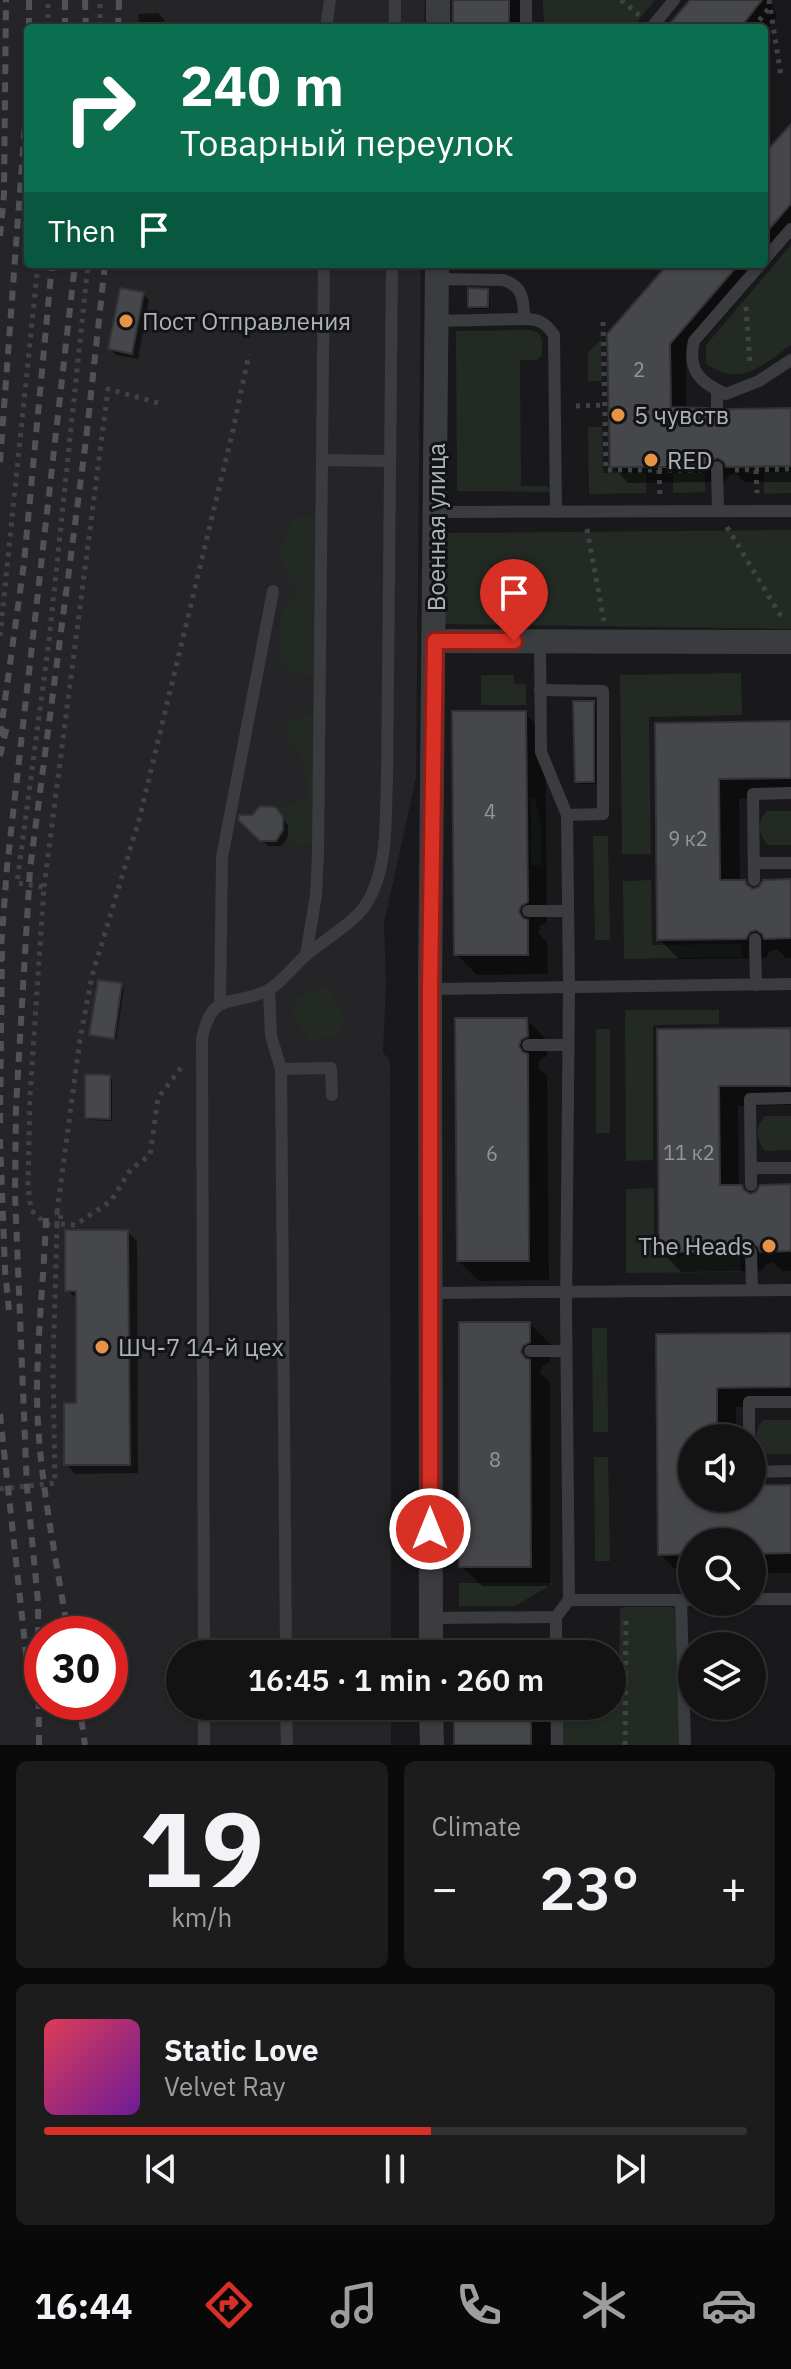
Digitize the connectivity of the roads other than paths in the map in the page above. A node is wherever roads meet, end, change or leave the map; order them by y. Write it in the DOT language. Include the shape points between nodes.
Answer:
graph roads {
  1 [pos="330,0"];
  2 [pos="395,0"];
  3 [pos="438,0"];
  4 [pos="526,0"];
  5 [pos="674,0"];
  6 [pos="327,24"];
  7 [pos="395,24"];
  8 [pos="438,24"];
  9 [pos="526,24"];
  10 [pos="654,24"];
  11 [pos="791,229"];
  12 [pos="768,255"];
  13 [pos="324,268"];
  14 [pos="392,268"];
  15 [pos="757,268"];
  16 [pos="437,271"];
  17 [pos="524,319"];
  18 [pos="437,321"];
  19 [pos="791,360"];
  20 [pos="717,390"];
  21 [pos="717,409"];
  22 [pos="322,460"];
  23 [pos="390,461"];
  24 [pos="717,468"];
  25 [pos="718,511"];
  26 [pos="791,511"];
  27 [pos="436,512"];
  28 [pos="556,512"];
  29 [pos="273,591"];
  30 [pos="435,641"];
  31 [pos="540,641"];
  32 [pos="791,642"];
  33 [pos="540,690"];
  34 [pos="791,793"];
  35 [pos="567,815"];
  36 [pos="754,863"];
  37 [pos="791,863"];
  38 [pos="754,880"];
  39 [pos="528,911"];
  40 [pos="568,911"];
  41 [pos="755,939"];
  42 [pos="306,955"];
  43 [pos="791,984"];
  44 [pos="756,985"];
  45 [pos="569,987"];
  46 [pos="430,989"];
  47 [pos="269,990"];
  48 [pos="220,1003"];
  49 [pos="528,1045"];
  50 [pos="568,1045"];
  51 [pos="281,1069"];
  52 [pos="332,1095"];
  53 [pos="791,1098"];
  54 [pos="751,1168"];
  55 [pos="791,1168"];
  56 [pos="751,1185"];
  57 [pos="751,1252"];
  58 [pos="752,1290"];
  59 [pos="791,1290"];
  60 [pos="566,1292"];
  61 [pos="429,1293"];
  62 [pos="530,1351"];
  63 [pos="566,1351"];
  64 [pos="791,1402"];
  65 [pos="749,1424"];
  66 [pos="791,1471"];
  67 [pos="766,1472"];
  68 [pos="766,1599"];
  69 [pos="791,1599"];
  70 [pos="569,1600"];
  71 [pos="678,1600"];
  72 [pos="687,1616"];
  73 [pos="556,1617"];
  74 [pos="431,1618"];
  75 [pos="204,1640"];
  76 [pos="286,1640"];
  77 [pos="431,1640"];
  78 [pos="556,1640"];
  79 [pos="204,1720"];
  80 [pos="286,1720"];
  81 [pos="431,1720"];
  82 [pos="557,1720"];
  83 [pos="204,1745"];
  84 [pos="287,1745"];
  85 [pos="432,1745"];
  86 [pos="557,1745"];
  87 [pos="685,1745"];
  1 -- 6 [label="lane"];
  2 -- 7 [label="lane"];
  3 -- 8 [label="street"];
  4 -- 9 [label="lane"];
  5 -- 10 [label="lane"];
  11 -- 12 [label="lane"];
  13 -- 22 [label="lane"];
  14 -- 23 [label="lane"];
  15 -- 20 [label="lane" via="694,341 694,371"];
  16 -- 17 [label="lane" via="512,283 524,300"];
  16 -- 18 [label="street, Военная улица"];
  17 -- 18 [label="lane"];
  17 -- 28 [label="lane" via="552,322"];
  18 -- 27 [label="street, Военная улица"];
  19 -- 20 [label="lane" via="752,385 726,394"];
  20 -- 21 [label="lane"];
  22 -- 23 [label="lane"];
  22 -- 42 [label="lane" via="318,852"];
  23 -- 42 [label="lane" via="384,847 379,878 364,907"];
  24 -- 25 [label="lane"];
  25 -- 26 [label="lane"];
  25 -- 28 [label="lane"];
  27 -- 28 [label="lane"];
  27 -- 30 [label="street, Военная улица"];
  29 -- 48 [label="lane" via="222,857"];
  30 -- 31 [label="street"];
  30 -- 46 [label="street, Военная улица"];
  31 -- 32 [label="street"];
  31 -- 33 [label="lane"];
  33 -- 35 [label="lane" via="541,752"];
  33 -- 35 [label="lane" via="603,691 603,814"];
  34 -- 36 [label="lane" via="753,794"];
  35 -- 40 [label="lane"];
  36 -- 37 [label="lane"];
  36 -- 38 [label="lane"];
  39 -- 40 [label="lane"];
  40 -- 45 [label="lane"];
  41 -- 44 [label="lane"];
  42 -- 47 [label="lane"];
  43 -- 44 [label="lane"];
  44 -- 45 [label="lane"];
  45 -- 46 [label="lane"];
  45 -- 50 [label="lane"];
  46 -- 61 [label="street, Военная улица"];
  47 -- 48 [label="lane"];
  47 -- 51 [label="lane" via="271,1036"];
  48 -- 75 [label="lane" via="206,1020 202,1039"];
  49 -- 50 [label="lane"];
  50 -- 60 [label="lane"];
  51 -- 52 [label="lane" via="331,1068"];
  51 -- 76 [label="lane"];
  53 -- 54 [label="lane" via="750,1099"];
  54 -- 55 [label="lane"];
  54 -- 56 [label="lane"];
  57 -- 58 [label="lane"];
  58 -- 59 [label="lane"];
  58 -- 60 [label="lane"];
  60 -- 61 [label="lane"];
  60 -- 63 [label="lane"];
  61 -- 74 [label="street, Военная улица"];
  62 -- 63 [label="lane"];
  63 -- 70 [label="lane"];
  64 -- 65 [label="lane" via="749,1402"];
  66 -- 67 [label="lane"];
  68 -- 69 [label="lane"];
  70 -- 71 [label="lane"];
  70 -- 73 [label="lane"];
  72 -- 87 [label="lane"];
  73 -- 74 [label="lane"];
  73 -- 78 [label="lane"];
  74 -- 77 [label="street, Военная улица"];
  79 -- 83 [label="lane"];
  80 -- 84 [label="lane"];
  81 -- 85 [label="street"];
  82 -- 86 [label="lane"];
}
